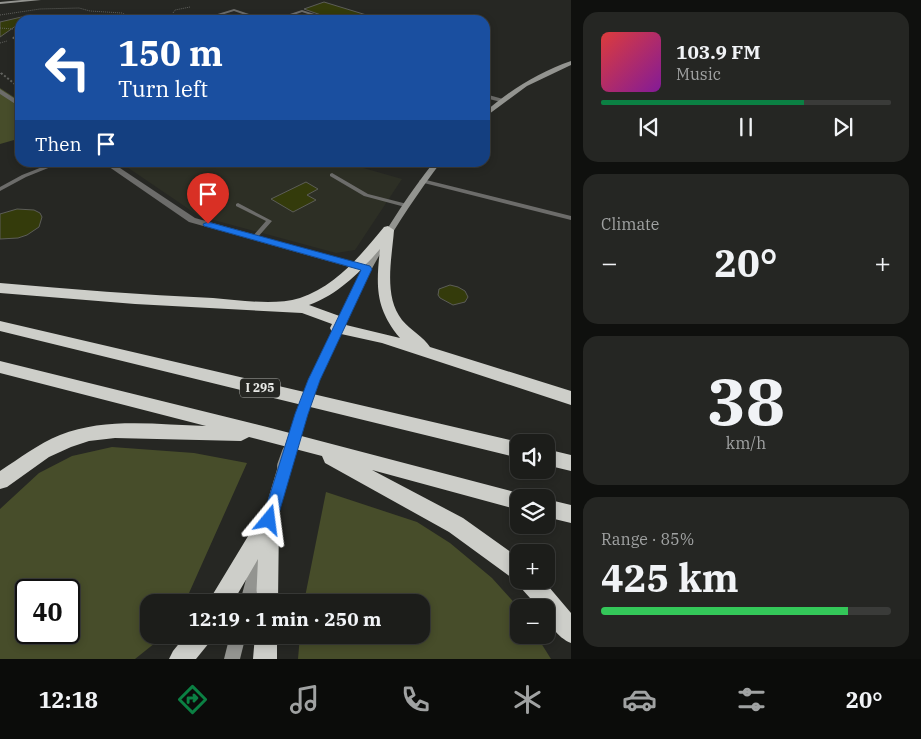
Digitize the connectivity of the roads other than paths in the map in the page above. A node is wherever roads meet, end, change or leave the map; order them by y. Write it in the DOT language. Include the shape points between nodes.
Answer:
graph roads {
  1 [pos="39,0"];
  2 [pos="0,3"];
  3 [pos="217,15"];
  4 [pos="248,15"];
  5 [pos="291,15"];
  6 [pos="315,15"];
  7 [pos="571,63"];
  8 [pos="0,91"];
  9 [pos="490,99"];
  10 [pos="15,102"];
  11 [pos="490,102"];
  12 [pos="498,103"];
  13 [pos="490,110"];
  14 [pos="48,167"];
  15 [pos="112,167"];
  16 [pos="434,167"];
  17 [pos="332,175"];
  18 [pos="422,180"];
  19 [pos="0,189"];
  20 [pos="405,205"];
  21 [pos="238,206"];
  22 [pos="571,218"];
  23 [pos="388,230"];
  24 [pos="255,237"];
  25 [pos="363,267"];
  26 [pos="0,288"];
  27 [pos="282,306"];
  28 [pos="339,325"];
  29 [pos="0,326"];
  30 [pos="436,355"];
  31 [pos="0,367"];
  32 [pos="571,398"];
  33 [pos="267,434"];
  34 [pos="310,445"];
  35 [pos="510,448"];
  36 [pos="555,459"];
  37 [pos="571,463"];
  38 [pos="0,481"];
  39 [pos="510,499"];
  40 [pos="555,510"];
  41 [pos="571,514"];
  42 [pos="269,520"];
  43 [pos="510,564"];
  44 [pos="536,589"];
  45 [pos="226,594"];
  46 [pos="249,594"];
  47 [pos="267,594"];
  48 [pos="571,632"];
  49 [pos="194,644"];
  50 [pos="236,644"];
  51 [pos="266,644"];
  52 [pos="181,659"];
  53 [pos="232,659"];
  54 [pos="265,659"];
  1 -- 2 [label="street"];
  3 -- 4 [label="street" via="234,10"];
  5 -- 6 [label="street" via="302,11"];
  7 -- 12 [label="street" via="532,80"];
  8 -- 10 [label="street"];
  9 -- 12 [label="street"];
  11 -- 12 [label="street"];
  12 -- 13 [label="street"];
  14 -- 19 [label="lane"];
  15 -- 24 [label="street" via="192,220"];
  16 -- 18 [label="street"];
  17 -- 20 [label="lane" via="366,195"];
  18 -- 20 [label="street"];
  18 -- 22 [label="lane"];
  20 -- 23 [label="street"];
  21 -- 24 [label="lane" via="269,220"];
  23 -- 25 [label="highway"];
  23 -- 30 [label="highway" via="383,277 386,304 405,334"];
  24 -- 25 [label="street"];
  25 -- 27 [label="highway" via="323,295"];
  25 -- 28 [label="street"];
  26 -- 27 [label="highway" via="144,300"];
  27 -- 28 [label="highway" via="316,312"];
  28 -- 30 [label="highway"];
  28 -- 42 [label="street, bridge" via="314,380"];
  29 -- 35 [label="highway, I 295"];
  30 -- 32 [label="highway"];
  31 -- 33 [label="highway"];
  33 -- 34 [label="highway"];
  33 -- 38 [label="highway" via="96,433 71,439 43,452"];
  34 -- 39 [label="highway"];
  34 -- 43 [label="highway" via="456,525"];
  36 -- 37 [label="highway"];
  40 -- 41 [label="highway"];
  42 -- 45 [label="highway"];
  42 -- 46 [label="street"];
  42 -- 47 [label="highway"];
  44 -- 48 [label="highway"];
  49 -- 52 [label="highway"];
  50 -- 53 [label="street"];
  51 -- 54 [label="highway"];
}
